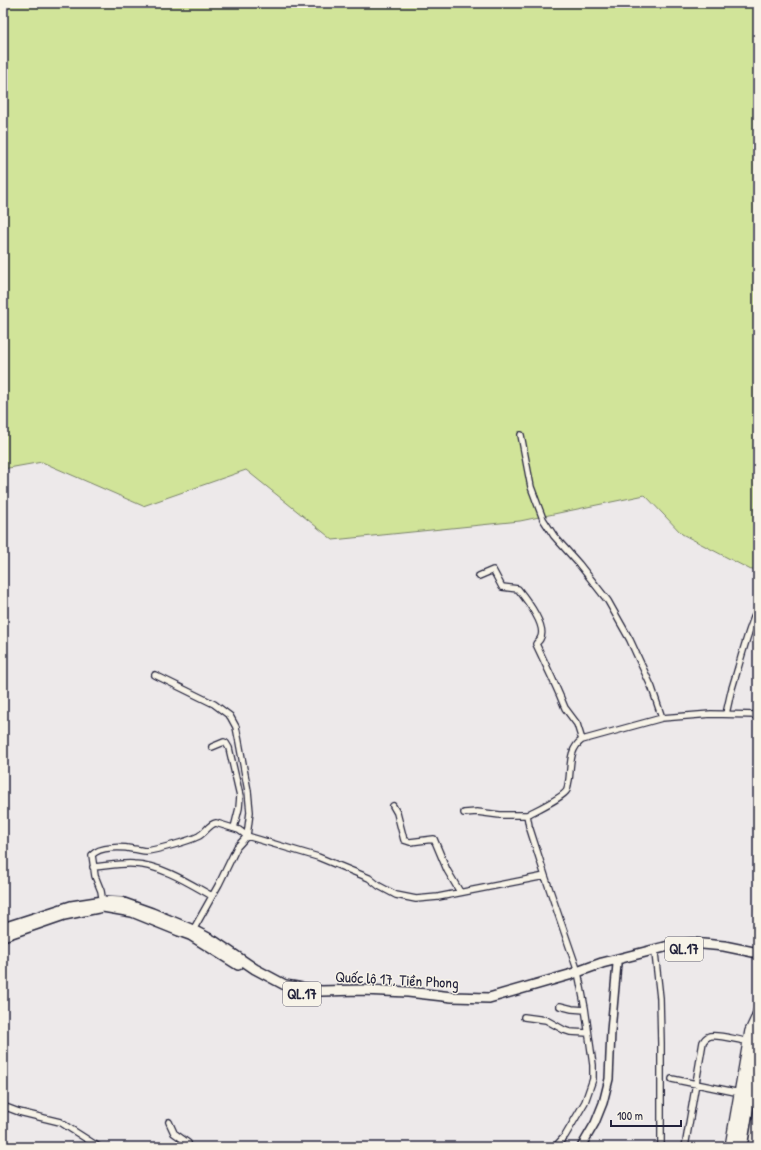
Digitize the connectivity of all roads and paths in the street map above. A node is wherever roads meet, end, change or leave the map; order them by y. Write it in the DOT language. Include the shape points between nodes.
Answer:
graph roads {
  1 [pos="521,435"];
  2 [pos="479,576"];
  3 [pos="758,608"];
  4 [pos="155,675"];
  5 [pos="726,714"];
  6 [pos="758,715"];
  7 [pos="662,718"];
  8 [pos="582,740"];
  9 [pos="212,747"];
  10 [pos="393,806"];
  11 [pos="464,813"];
  12 [pos="527,815"];
  13 [pos="234,828"];
  14 [pos="248,836"];
  15 [pos="93,867"];
  16 [pos="545,876"];
  17 [pos="460,892"];
  18 [pos="212,896"];
  19 [pos="103,904"];
  20 [pos="3,928"];
  21 [pos="191,932"];
  22 [pos="3,936"];
  23 [pos="655,953"];
  24 [pos="758,953"];
  25 [pos="758,957"];
  26 [pos="609,964"];
  27 [pos="579,974"];
  28 [pos="560,1006"];
  29 [pos="758,1009"];
  30 [pos="585,1010"];
  31 [pos="758,1012"];
  32 [pos="524,1017"];
  33 [pos="588,1033"];
  34 [pos="746,1041"];
  35 [pos="758,1051"];
  36 [pos="672,1079"];
  37 [pos="696,1084"];
  38 [pos="747,1093"];
  39 [pos="758,1105"];
  40 [pos="3,1106"];
  41 [pos="169,1122"];
  42 [pos="99,1147"];
  43 [pos="189,1147"];
  44 [pos="555,1147"];
  45 [pos="581,1147"];
  46 [pos="661,1147"];
  47 [pos="685,1147"];
  48 [pos="728,1147"];
  49 [pos="734,1147"];
  50 [pos="742,1147"];
  51 [pos="751,1147"];
  1 -- 7 [label="street" via="531,487 543,519 608,601 630,640 652,688"];
  2 -- 8 [label="street" via="493,570 502,587 518,589 532,607 542,632 541,639 536,644 565,708 577,724"];
  3 -- 5 [label="street" via="741,655"];
  4 -- 14 [label="street" via="214,704 230,716 236,727 248,791"];
  5 -- 6 [label="street"];
  5 -- 7 [label="street"];
  7 -- 8 [label="street"];
  8 -- 12 [label="street" via="576,744 572,752 567,790 560,798"];
  9 -- 13 [label="street" via="224,742 229,748 240,796"];
  10 -- 17 [label="street" via="404,840 410,842 434,839"];
  11 -- 12 [label="street"];
  12 -- 16 [label="street"];
  13 -- 14 [label="street"];
  13 -- 15 [label="street" via="212,824 201,835 145,851 112,848 99,850 92,855"];
  14 -- 17 [label="street" via="357,873 396,895 416,899"];
  14 -- 18 [label="street" via="237,847"];
  15 -- 18 [label="street" via="134,864 152,867 180,878"];
  15 -- 19 [label="street"];
  16 -- 17 [label="street"];
  16 -- 27 [label="street"];
  18 -- 21 [label="street"];
  19 -- 20 [label="highway" via="71,906"];
  19 -- 21 [label="highway, QL.17"];
  19 -- 22 [label="highway, QL.17"];
  21 -- 27 [label="highway, QL.17" via="262,980 279,988 312,995 377,995 488,1003"];
  23 -- 25 [label="highway, QL.17" via="699,948"];
  23 -- 26 [label="highway, QL.17"];
  23 -- 46 [label="street" via="660,998"];
  24 -- 26 [label="highway" via="692,943 665,947"];
  26 -- 27 [label="highway, QL.17"];
  26 -- 45 [label="street" via="609,1079 595,1123"];
  27 -- 30 [label="street"];
  28 -- 30 [label="street"];
  29 -- 34 [label="street"];
  30 -- 33 [label="street"];
  31 -- 38 [label="highway"];
  32 -- 33 [label="street" via="546,1020 570,1032"];
  33 -- 44 [label="street" via="593,1079 585,1102"];
  34 -- 37 [label="street" via="716,1036 705,1038"];
  34 -- 38 [label="street"];
  35 -- 38 [label="highway"];
  36 -- 37 [label="street"];
  37 -- 38 [label="street"];
  37 -- 47 [label="street"];
  38 -- 48 [label="street"];
  38 -- 49 [label="highway"];
  38 -- 50 [label="highway"];
  39 -- 51 [label="street"];
  40 -- 42 [label="street" via="60,1122"];
  41 -- 43 [label="street" via="174,1133 188,1143"];
}
